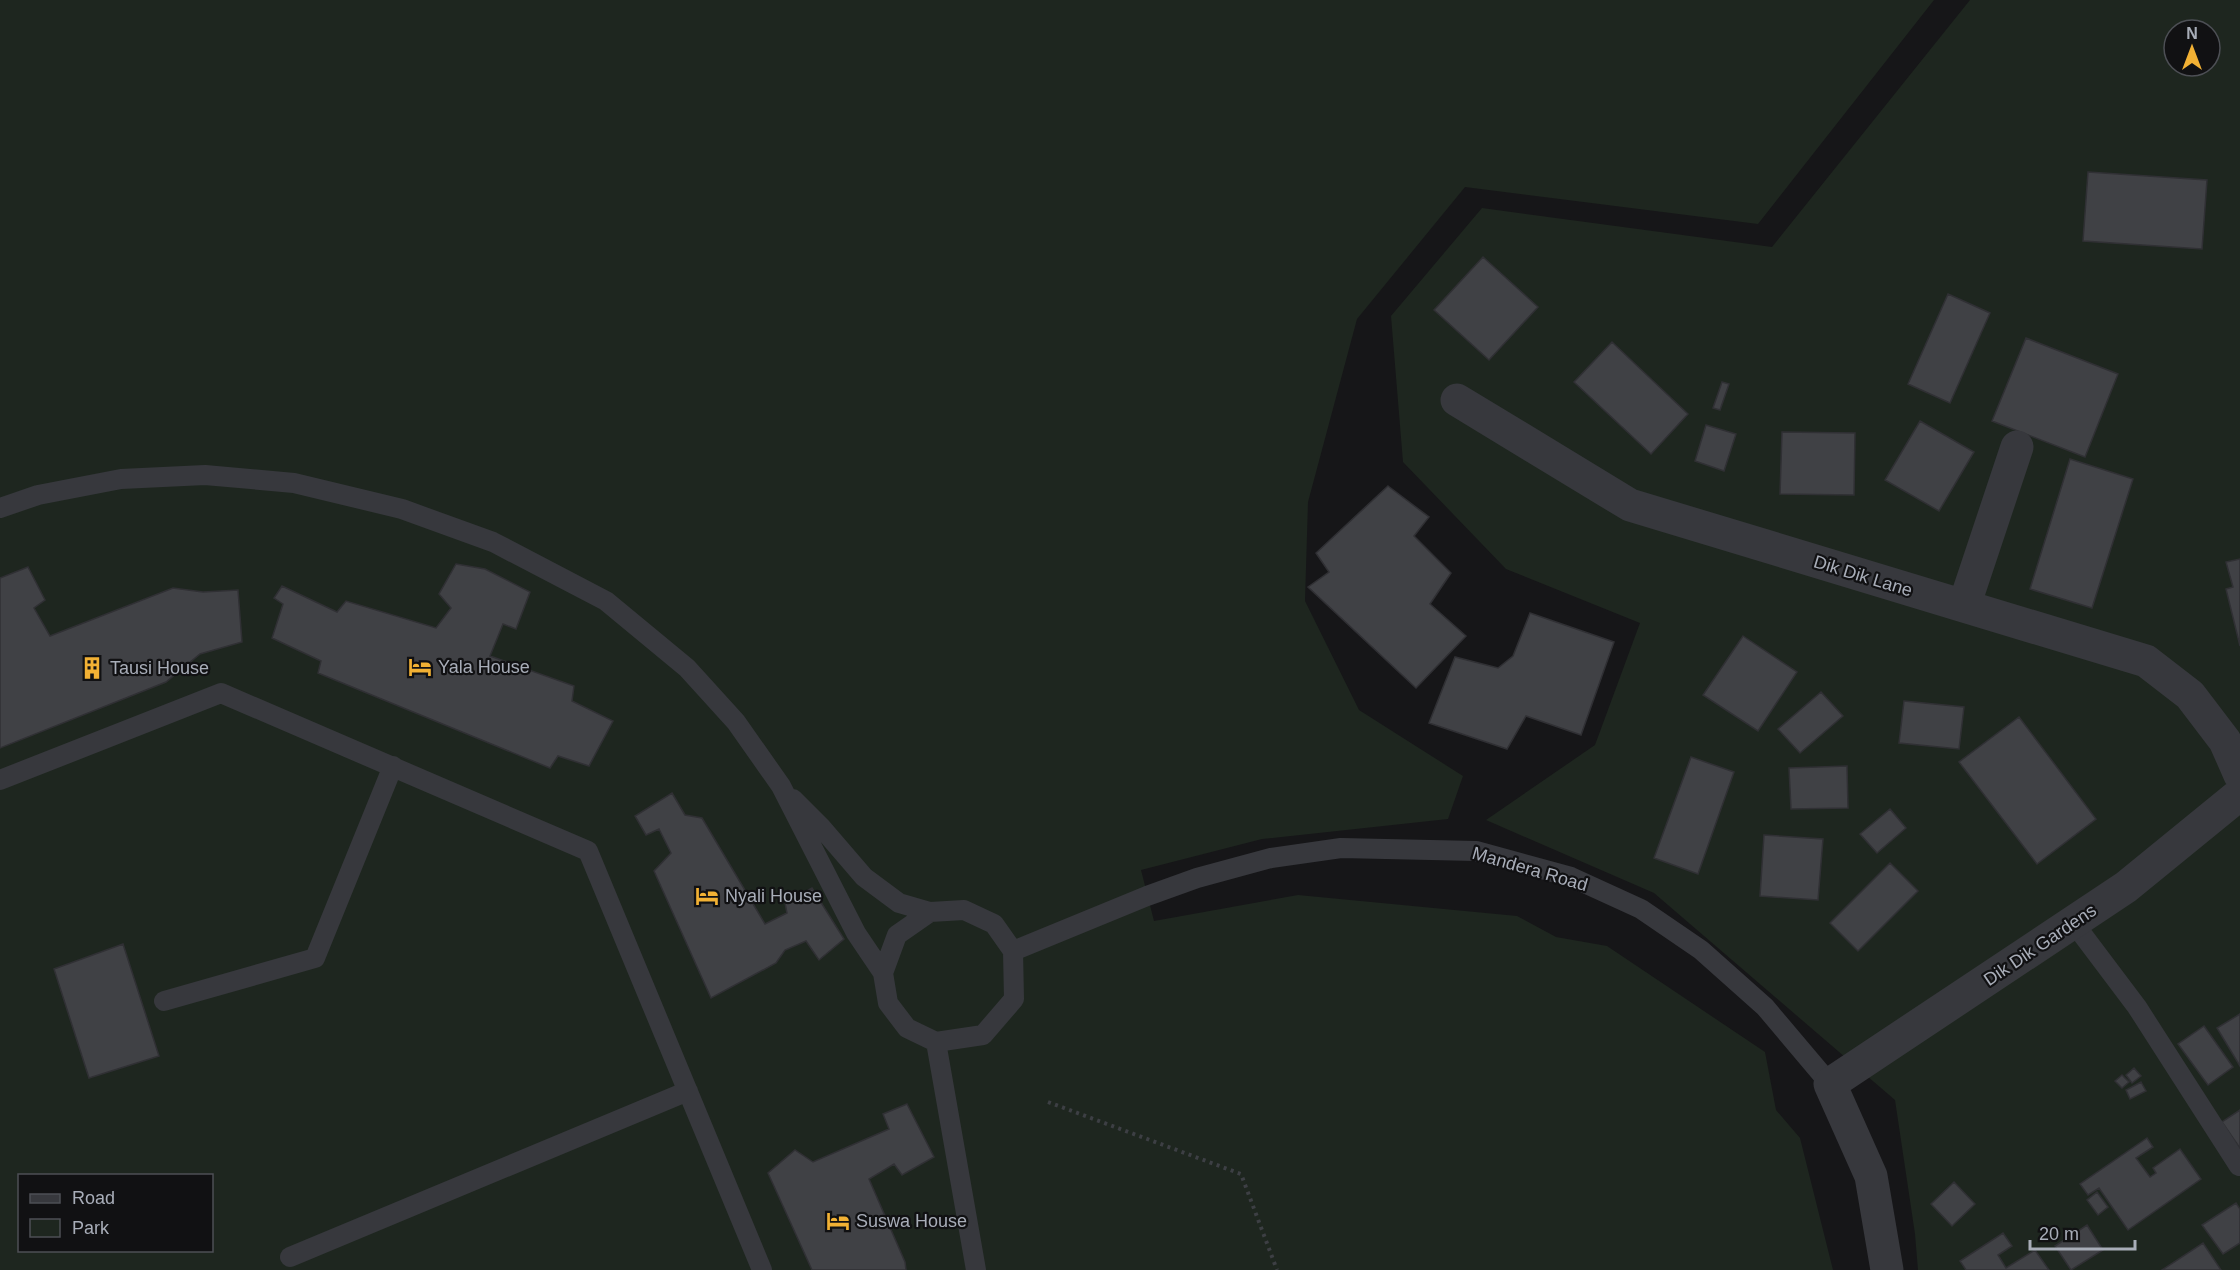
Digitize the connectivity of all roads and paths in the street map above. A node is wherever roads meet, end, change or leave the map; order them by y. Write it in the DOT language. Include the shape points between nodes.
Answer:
graph roads {
  1 [pos="1457,400"];
  2 [pos="2017,447"];
  3 [pos="0,508"];
  4 [pos="1964,606"];
  5 [pos="393,766"];
  6 [pos="2240,775"];
  7 [pos="0,780"];
  8 [pos="780,786"];
  9 [pos="2240,794"];
  10 [pos="930,912"];
  11 [pos="2073,922"];
  12 [pos="1013,951"];
  13 [pos="883,973"];
  14 [pos="164,1001"];
  15 [pos="936,1042"];
  16 [pos="1830,1084"];
  17 [pos="688,1090"];
  18 [pos="1048,1102"];
  19 [pos="2239,1166"];
  20 [pos="290,1257"];
  21 [pos="762,1270"];
  22 [pos="976,1270"];
  23 [pos="1277,1270"];
  24 [pos="1887,1270"];
  1 -- 4 [label="street, Dik Dik Lane" via="1630,505"];
  2 -- 4 [label="street"];
  3 -- 8 [label="lane" via="38,495 121,479 205,475 294,483 402,509 493,542 606,601 687,668 736,722"];
  4 -- 6 [label="street, Dik Dik Lane" via="2146,660 2190,695 2224,741"];
  5 -- 7 [label="lane" via="221,693"];
  5 -- 14 [label="lane" via="315,958"];
  5 -- 17 [label="lane" via="588,850"];
  8 -- 10 [label="lane" via="864,877 899,903"];
  8 -- 13 [label="lane" via="856,933"];
  9 -- 11 [label="street, Dik Dik Gardens" via="2126,886"];
  10 -- 12 [label="lane" via="964,910 994,924"];
  10 -- 13 [label="lane" via="897,935"];
  11 -- 16 [label="street, Dik Dik Gardens"];
  11 -- 19 [label="lane" via="2137,1007"];
  12 -- 15 [label="lane" via="1014,999 983,1035"];
  12 -- 16 [label="lane, Mandera Road" via="1147,896 1271,858 1341,848 1476,850 1571,877 1641,909 1701,950 1765,1007"];
  13 -- 15 [label="lane" via="888,1003 908,1028"];
  15 -- 22 [label="lane"];
  16 -- 24 [label="street, Mandera Road" via="1871,1176"];
  17 -- 20 [label="lane"];
  17 -- 21 [label="lane"];
  18 -- 23 [label="path" via="1241,1174"];
}
